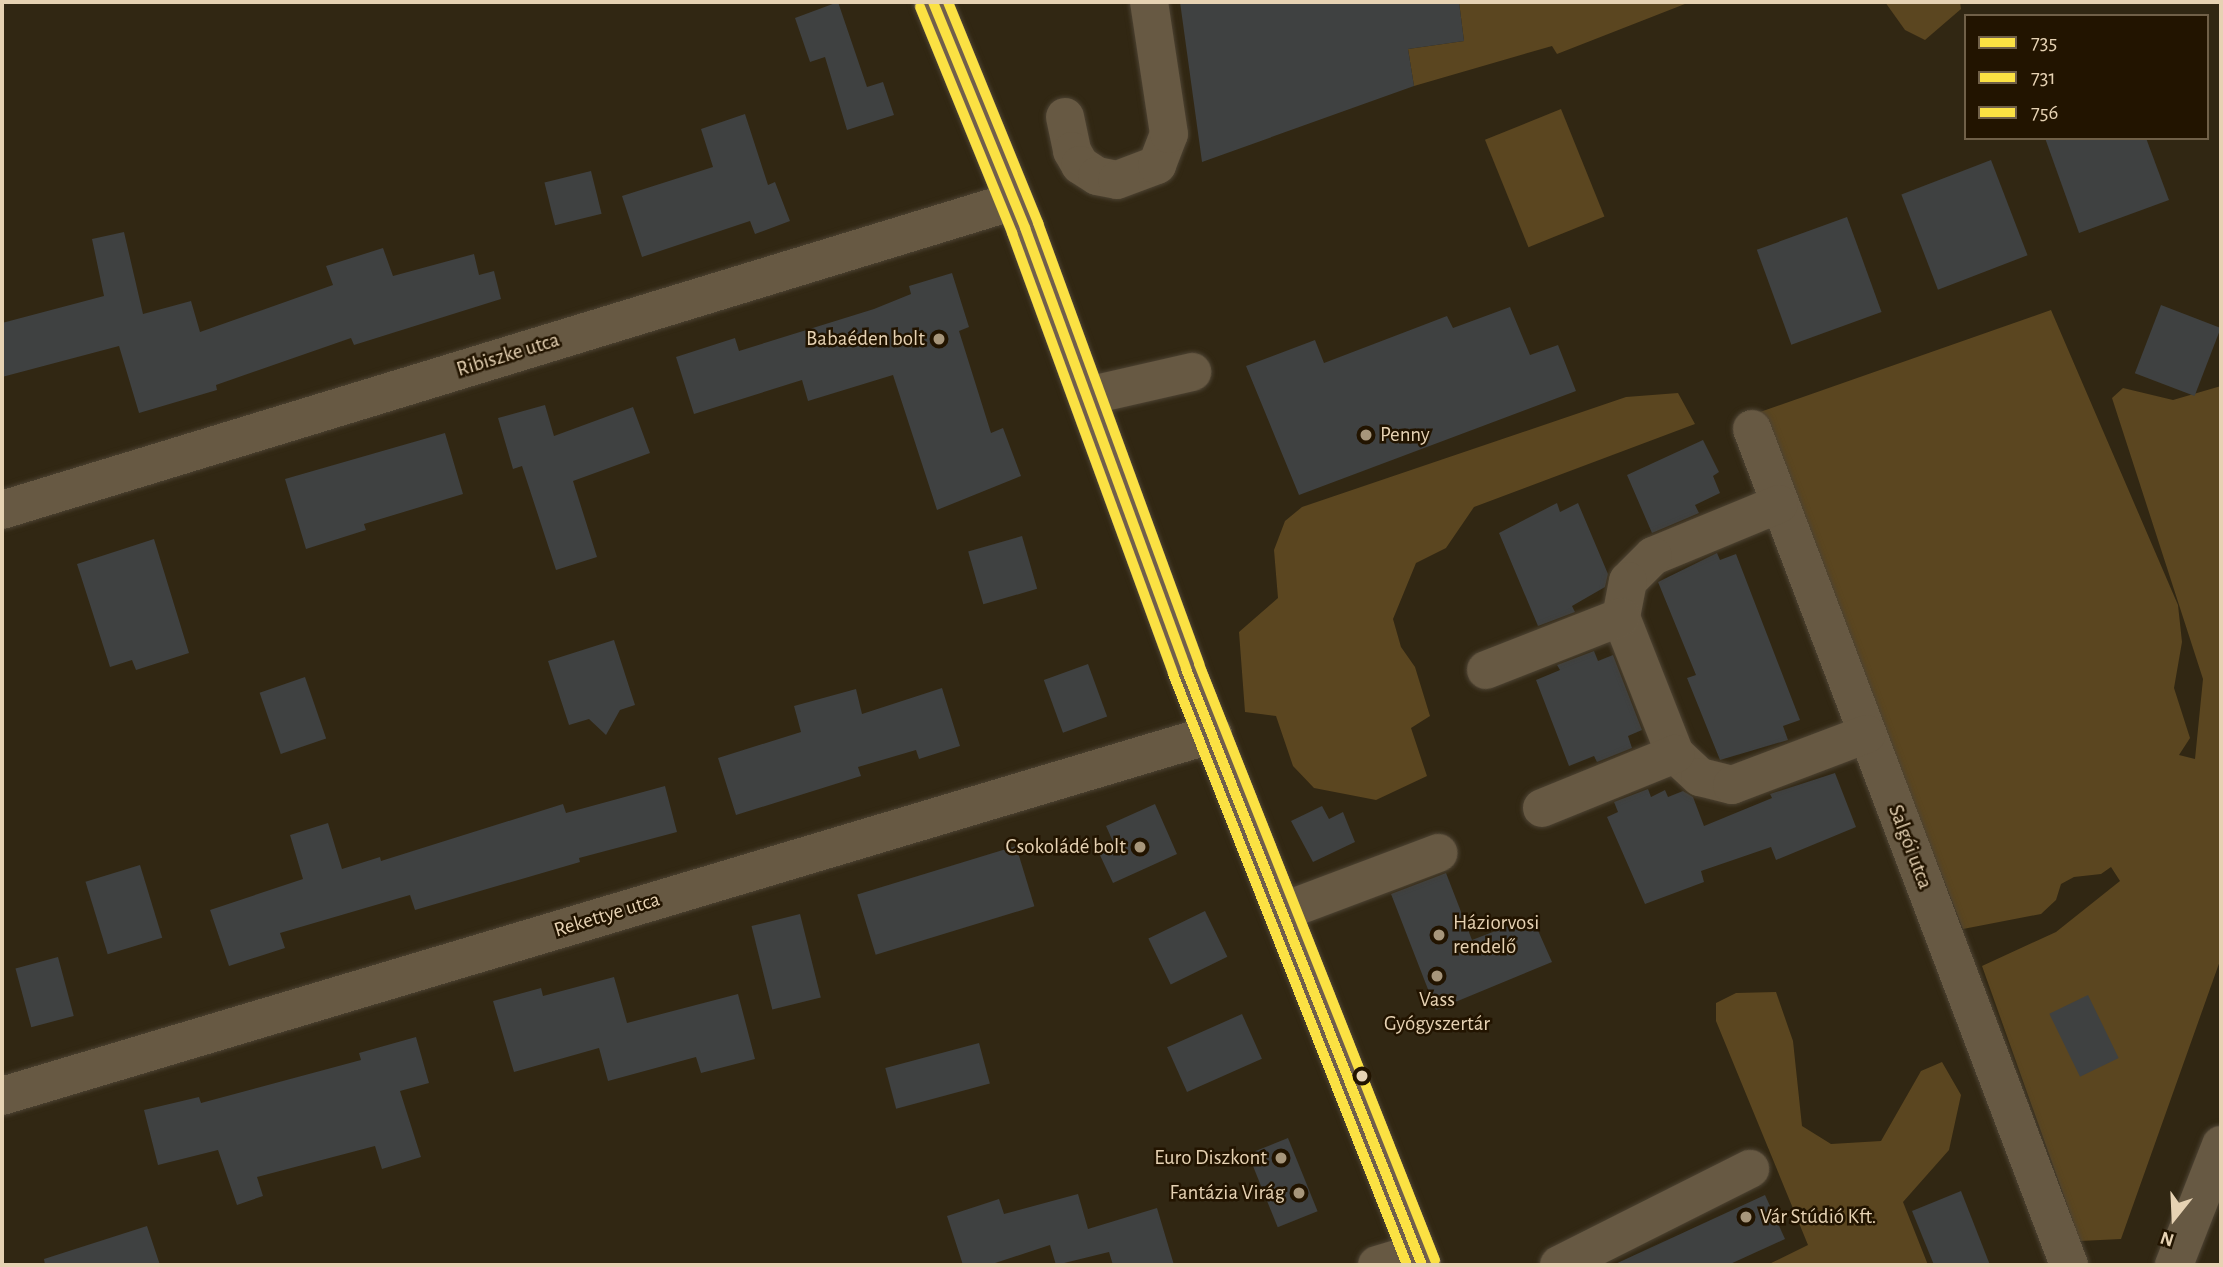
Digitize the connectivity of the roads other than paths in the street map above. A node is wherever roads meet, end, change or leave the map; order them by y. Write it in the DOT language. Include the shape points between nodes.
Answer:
graph roads {
  1 [pos="933,2"];
  2 [pos="1149,2"];
  3 [pos="1065,117"];
  4 [pos="1014,201"];
  5 [pos="1192,372"];
  6 [pos="1087,396"];
  7 [pos="1752,429"];
  8 [pos="1779,504"];
  9 [pos="2,510"];
  10 [pos="1621,617"];
  11 [pos="1486,670"];
  12 [pos="1213,734"];
  13 [pos="1867,734"];
  14 [pos="1675,754"];
  15 [pos="1542,808"];
  16 [pos="1438,853"];
  17 [pos="1284,911"];
  18 [pos="2,1096"];
  19 [pos="2221,1145"];
  20 [pos="1750,1169"];
  21 [pos="1420,1259"];
  22 [pos="1377,1265"];
  23 [pos="1559,1265"];
  24 [pos="2069,1265"];
  25 [pos="2174,1265"];
  1 -- 4 [label="main road"];
  2 -- 3 [label="street" via="1169,134 1157,165 1117,180 1097,176 1080,165 1072,151"];
  4 -- 6 [label="main road"];
  4 -- 9 [label="street, Ribiszke utca"];
  5 -- 6 [label="street"];
  6 -- 12 [label="main road"];
  7 -- 8 [label="street, Salgói utca"];
  8 -- 10 [label="street" via="1653,556 1628,581"];
  8 -- 13 [label="street, Salgói utca"];
  10 -- 11 [label="street"];
  10 -- 14 [label="street"];
  12 -- 17 [label="main road"];
  12 -- 18 [label="street, Rekettye utca"];
  13 -- 14 [label="street" via="1732,785 1700,777"];
  13 -- 24 [label="street, Salgói utca"];
  14 -- 15 [label="street"];
  16 -- 17 [label="street"];
  17 -- 21 [label="main road"];
  19 -- 25 [label="street"];
  20 -- 23 [label="street"];
  21 -- 22 [label="street"];
}
